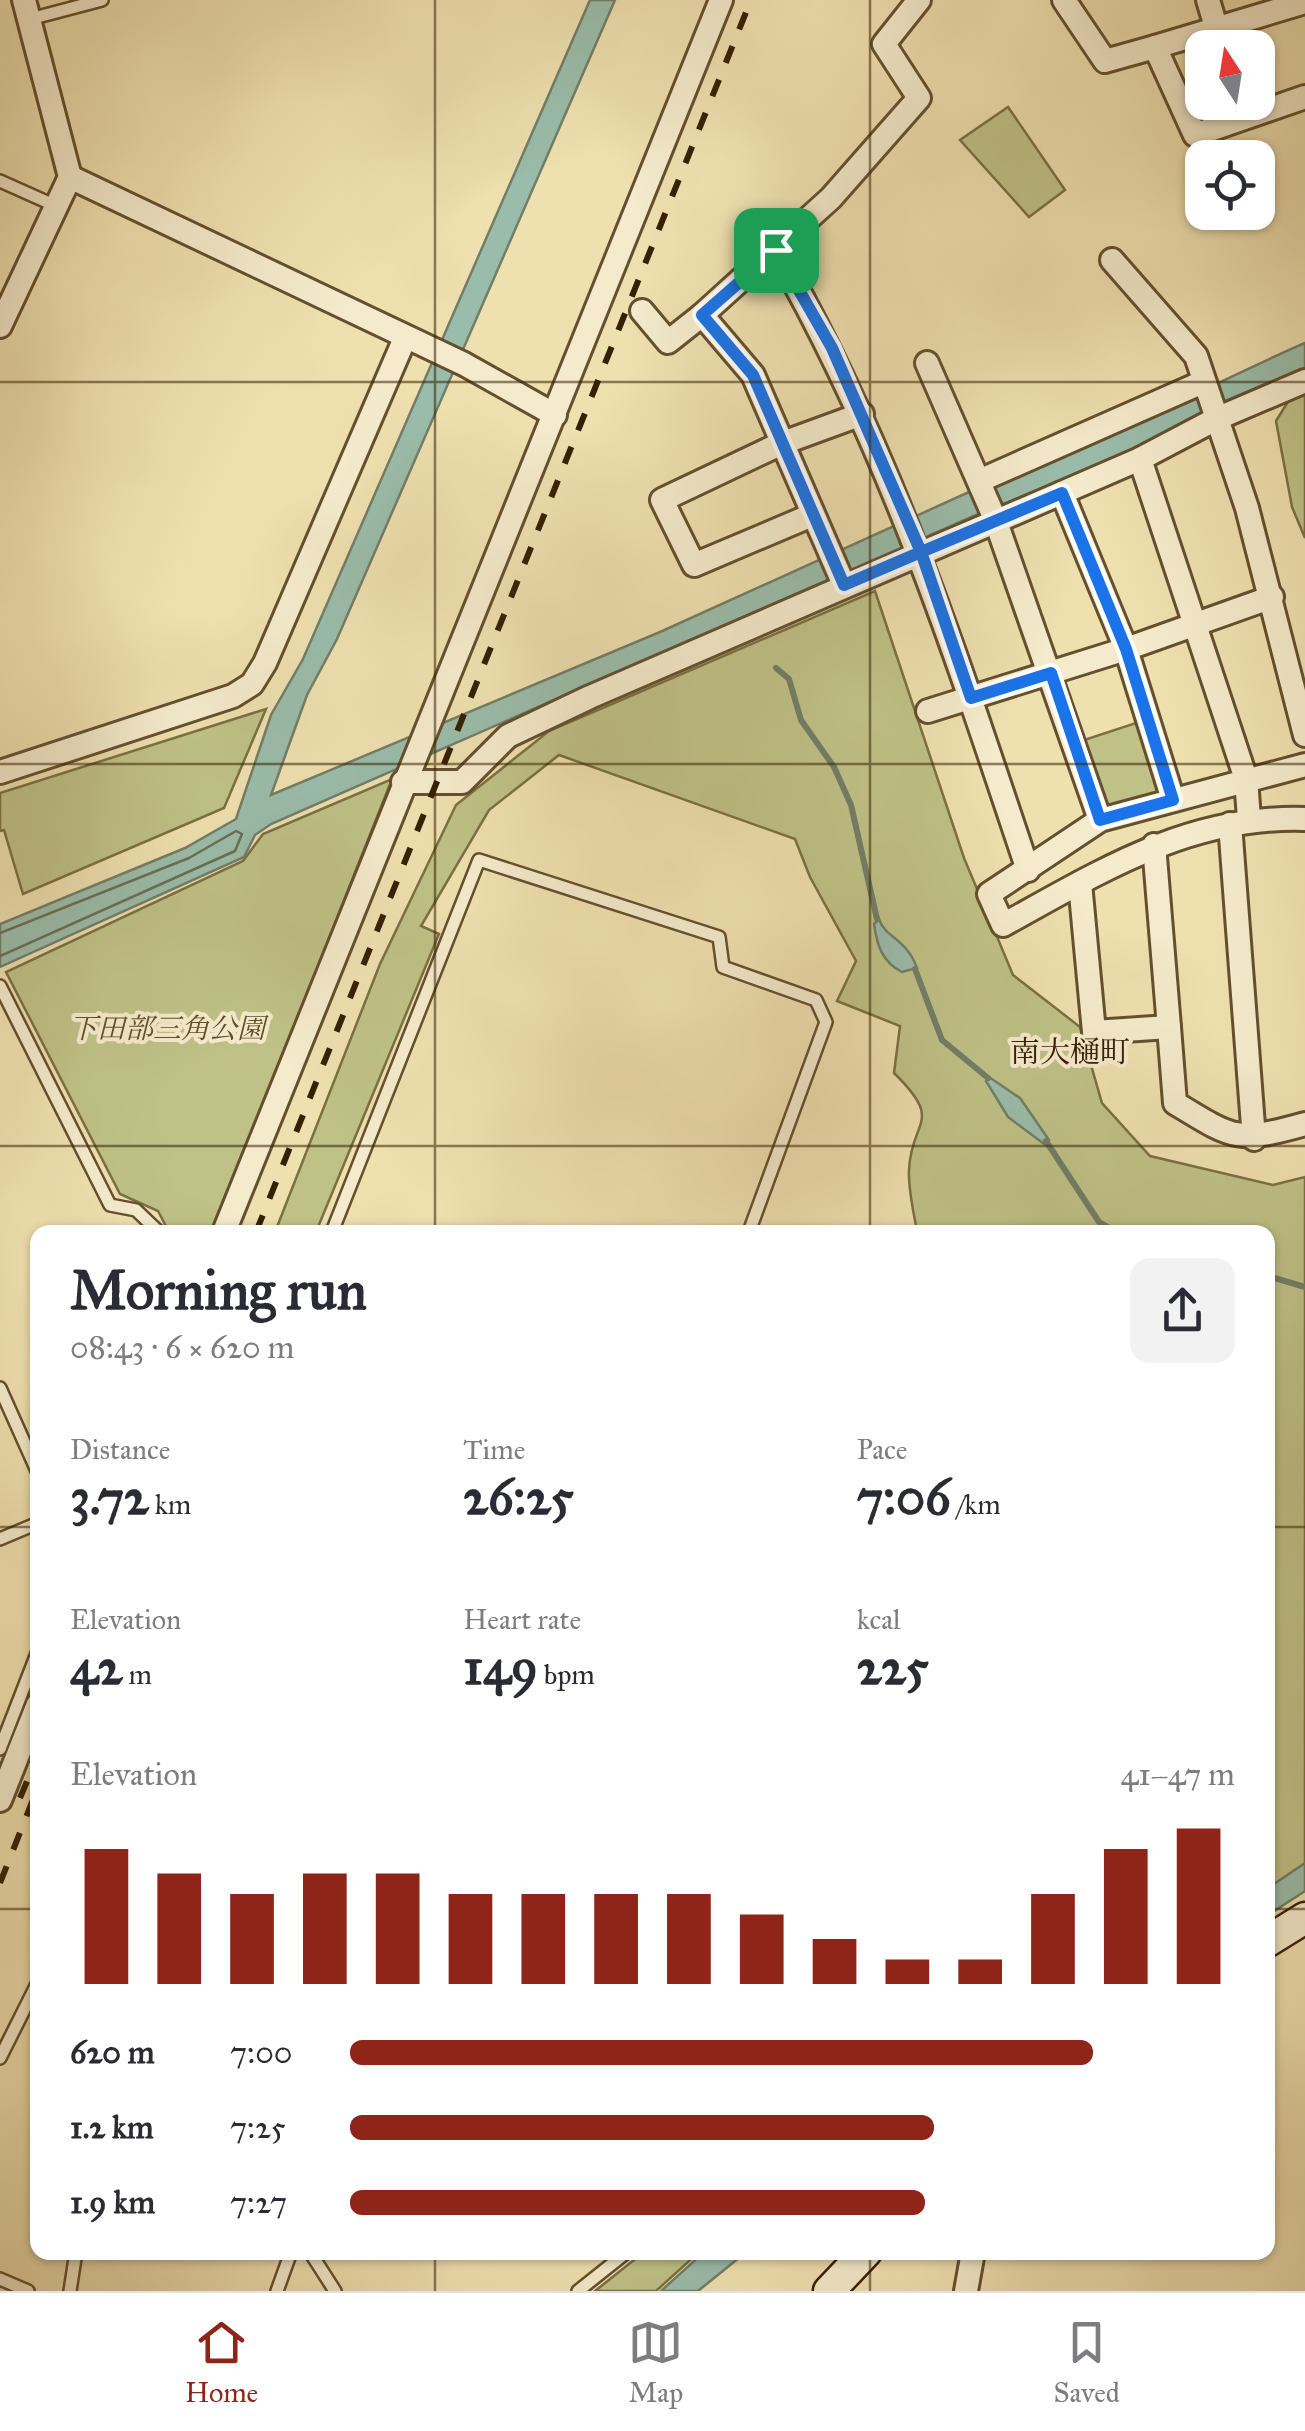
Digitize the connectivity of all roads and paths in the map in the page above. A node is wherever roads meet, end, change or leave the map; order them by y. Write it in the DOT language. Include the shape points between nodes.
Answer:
graph roads {
  1 [pos="102,0"];
  2 [pos="721,0"];
  3 [pos="919,0"];
  4 [pos="1064,0"];
  5 [pos="1208,0"];
  6 [pos="1305,2"];
  7 [pos="27,9"];
  8 [pos="1216,27"];
  9 [pos="1155,47"];
  10 [pos="1305,97"];
  11 [pos="70,177"];
  12 [pos="0,181"];
  13 [pos="56,206"];
  14 [pos="776,250"];
  15 [pos="1112,260"];
  16 [pos="642,312"];
  17 [pos="702,315"];
  18 [pos="0,326"];
  19 [pos="406,338"];
  20 [pos="927,363"];
  21 [pos="1305,380"];
  22 [pos="1203,382"];
  23 [pos="862,414"];
  24 [pos="556,415"];
  25 [pos="1216,419"];
  26 [pos="780,444"];
  27 [pos="1140,459"];
  28 [pos="979,481"];
  29 [pos="1062,493"];
  30 [pos="812,515"];
  31 [pos="996,519"];
  32 [pos="921,552"];
  33 [pos="844,585"];
  34 [pos="1272,597"];
  35 [pos="1196,622"];
  36 [pos="1126,649"];
  37 [pos="1051,673"];
  38 [pos="971,698"];
  39 [pos="928,711"];
  40 [pos="1305,735"];
  41 [pos="1305,765"];
  42 [pos="0,772"];
  43 [pos="1246,779"];
  44 [pos="403,782"];
  45 [pos="1173,800"];
  46 [pos="1304,819"];
  47 [pos="1100,820"];
  48 [pos="1240,821"];
  49 [pos="1305,834"];
  50 [pos="1154,845"];
  51 [pos="1028,870"];
  52 [pos="1080,883"];
  53 [pos="0,986"];
  54 [pos="1170,1027"];
  55 [pos="1305,1124"];
  56 [pos="1254,1138"];
  57 [pos="152,1225"];
  58 [pos="227,1225"];
  59 [pos="335,1225"];
  60 [pos="751,1225"];
  61 [pos="0,1388"];
  62 [pos="30,1455"];
  63 [pos="30,1526"];
  64 [pos="0,1539"];
  65 [pos="30,1672"];
  66 [pos="30,1724"];
  67 [pos="0,1749"];
  68 [pos="0,1800"];
  69 [pos="1305,1918"];
  70 [pos="1275,1937"];
  71 [pos="30,1998"];
  72 [pos="0,2058"];
  73 [pos="75,2260"];
  74 [pos="288,2260"];
  75 [pos="315,2260"];
  76 [pos="616,2260"];
  77 [pos="858,2260"];
  78 [pos="972,2260"];
  79 [pos="0,2278"];
  80 [pos="28,2291"];
  81 [pos="70,2291"];
  82 [pos="277,2291"];
  83 [pos="335,2291"];
  84 [pos="578,2291"];
  85 [pos="828,2291"];
  86 [pos="966,2291"];
  1 -- 7 [label="lane"];
  2 -- 24 [label="street"];
  3 -- 14 [label="street" via="884,44 919,98"];
  4 -- 9 [label="street" via="1105,61"];
  5 -- 8 [label="street"];
  6 -- 8 [label="street"];
  7 -- 11 [label="street"];
  8 -- 9 [label="street"];
  9 -- 10 [label="street" via="1195,134"];
  11 -- 13 [label="street"];
  11 -- 19 [label="street"];
  12 -- 13 [label="lane"];
  13 -- 18 [label="street"];
  14 -- 17 [label="street"];
  14 -- 23 [label="street"];
  15 -- 22 [label="street" via="1196,356"];
  16 -- 17 [label="street" via="668,342"];
  17 -- 26 [label="street" via="753,375"];
  19 -- 24 [label="street"];
  19 -- 42 [label="street" via="252,684 163,721"];
  20 -- 28 [label="street"];
  21 -- 25 [label="street"];
  22 -- 25 [label="street"];
  22 -- 28 [label="street"];
  23 -- 26 [label="street"];
  23 -- 32 [label="street"];
  24 -- 44 [label="street"];
  25 -- 27 [label="street"];
  25 -- 34 [label="street"];
  26 -- 30 [label="street"];
  26 -- 30 [label="street" via="662,500 694,565"];
  27 -- 29 [label="street"];
  27 -- 35 [label="street"];
  28 -- 31 [label="street"];
  29 -- 31 [label="street"];
  29 -- 36 [label="street"];
  30 -- 33 [label="street"];
  31 -- 32 [label="street"];
  31 -- 37 [label="street"];
  32 -- 33 [label="street"];
  32 -- 38 [label="street"];
  33 -- 44 [label="street" via="508,736 462,782"];
  34 -- 35 [label="street"];
  34 -- 40 [label="street"];
  35 -- 36 [label="street"];
  35 -- 43 [label="street"];
  36 -- 37 [label="street"];
  36 -- 45 [label="street"];
  37 -- 38 [label="street"];
  37 -- 47 [label="street"];
  38 -- 39 [label="street"];
  38 -- 51 [label="street"];
  41 -- 43 [label="street"];
  43 -- 45 [label="street"];
  43 -- 48 [label="street"];
  44 -- 58 [label="street"];
  45 -- 47 [label="street"];
  46 -- 48 [label="street"];
  46 -- 49 [label="street"];
  47 -- 51 [label="street"];
  48 -- 50 [label="street"];
  48 -- 56 [label="street"];
  50 -- 52 [label="street"];
  50 -- 54 [label="street"];
  51 -- 52 [label="street" via="988,894 1003,925"];
  52 -- 54 [label="street" via="1094,1032"];
  53 -- 57 [label="lane" via="110,1206 136,1210"];
  54 -- 56 [label="street" via="1174,1103 1228,1135"];
  55 -- 56 [label="street"];
  59 -- 60 [label="lane" via="479,860 720,937 724,967 816,1000 826,1022"];
  61 -- 62 [label="lane"];
  63 -- 64 [label="lane"];
  65 -- 67 [label="lane"];
  66 -- 68 [label="street"];
  69 -- 70 [label="main road"];
  71 -- 72 [label="lane"];
  73 -- 81 [label="lane"];
  74 -- 82 [label="lane"];
  75 -- 83 [label="lane"];
  76 -- 84 [label="lane"];
  77 -- 85 [label="main road"];
  78 -- 86 [label="street"];
  79 -- 80 [label="lane"];
}
